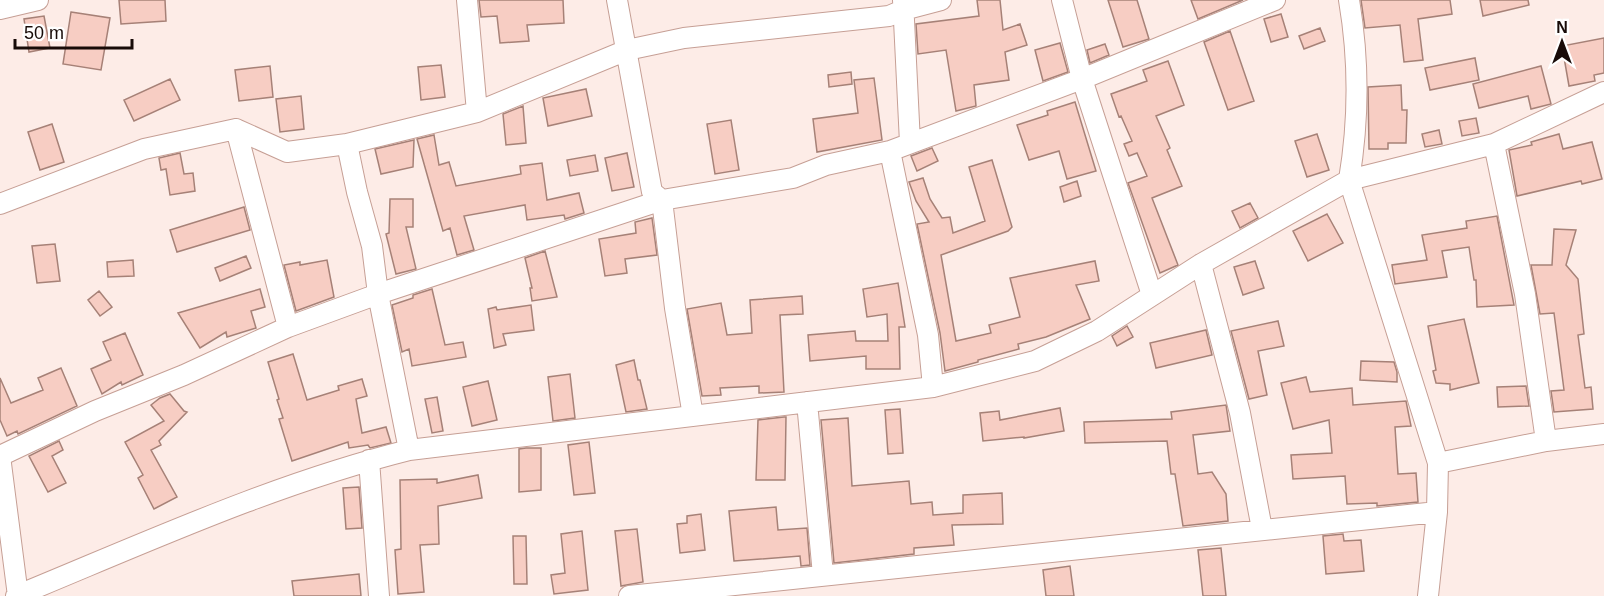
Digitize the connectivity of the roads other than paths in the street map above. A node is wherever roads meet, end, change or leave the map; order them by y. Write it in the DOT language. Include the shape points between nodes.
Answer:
graph roads {
  1 [pos="38,0"];
  2 [pos="467,0"];
  3 [pos="617,0"];
  4 [pos="941,0"];
  5 [pos="1062,0"];
  6 [pos="1275,0"];
  7 [pos="1349,0"];
  8 [pos="903,5"];
  9 [pos="0,9"];
  10 [pos="627,50"];
  11 [pos="1082,80"];
  12 [pos="1604,92"];
  13 [pos="477,112"];
  14 [pos="236,129"];
  15 [pos="910,143"];
  16 [pos="347,144"];
  17 [pos="1494,144"];
  18 [pos="890,151"];
  19 [pos="1349,180"];
  20 [pos="662,200"];
  21 [pos="0,204"];
  22 [pos="1201,264"];
  23 [pos="378,294"];
  24 [pos="1152,295"];
  25 [pos="288,327"];
  26 [pos="933,387"];
  27 [pos="807,402"];
  28 [pos="693,416"];
  29 [pos="1604,434"];
  30 [pos="1546,441"];
  31 [pos="409,450"];
  32 [pos="0,456"];
  33 [pos="369,460"];
  34 [pos="1438,463"];
  35 [pos="1437,512"];
  36 [pos="1262,529"];
  37 [pos="823,575"];
  38 [pos="18,596"];
  39 [pos="379,596"];
  40 [pos="629,596"];
  41 [pos="1428,596"];
  1 -- 9 [label="street"];
  2 -- 13 [label="street"];
  3 -- 10 [label="street"];
  4 -- 8 [label="street"];
  5 -- 11 [label="street"];
  6 -- 11 [label="street"];
  7 -- 19 [label="street" via="1355,40 1356,140"];
  8 -- 10 [label="street" via="889,16 750,29"];
  8 -- 15 [label="street"];
  10 -- 13 [label="street"];
  10 -- 20 [label="street" via="652,192"];
  11 -- 15 [label="street"];
  11 -- 24 [label="street"];
  12 -- 17 [label="street"];
  13 -- 16 [label="street"];
  14 -- 16 [label="street" via="287,152"];
  14 -- 21 [label="street" via="144,149"];
  14 -- 25 [label="street"];
  15 -- 18 [label="street"];
  16 -- 23 [label="street" via="372,246"];
  17 -- 19 [label="street"];
  17 -- 30 [label="street" via="1525,294"];
  18 -- 20 [label="street" via="826,165 793,178"];
  18 -- 26 [label="street" via="928,335"];
  19 -- 22 [label="street"];
  19 -- 34 [label="street"];
  20 -- 23 [label="street"];
  20 -- 28 [label="street"];
  22 -- 24 [label="street"];
  22 -- 36 [label="street" via="1240,413"];
  23 -- 25 [label="street"];
  23 -- 31 [label="street"];
  24 -- 26 [label="street" via="1097,331 1035,361"];
  25 -- 32 [label="street"];
  26 -- 27 [label="street"];
  27 -- 28 [label="street"];
  27 -- 37 [label="street"];
  28 -- 31 [label="street"];
  29 -- 30 [label="street"];
  30 -- 34 [label="street"];
  31 -- 33 [label="street"];
  32 -- 38 [label="street"];
  33 -- 38 [label="street" via="229,508"];
  33 -- 39 [label="street"];
  34 -- 35 [label="street"];
  35 -- 36 [label="street"];
  35 -- 41 [label="street"];
  36 -- 37 [label="street"];
  37 -- 40 [label="street"];
}
